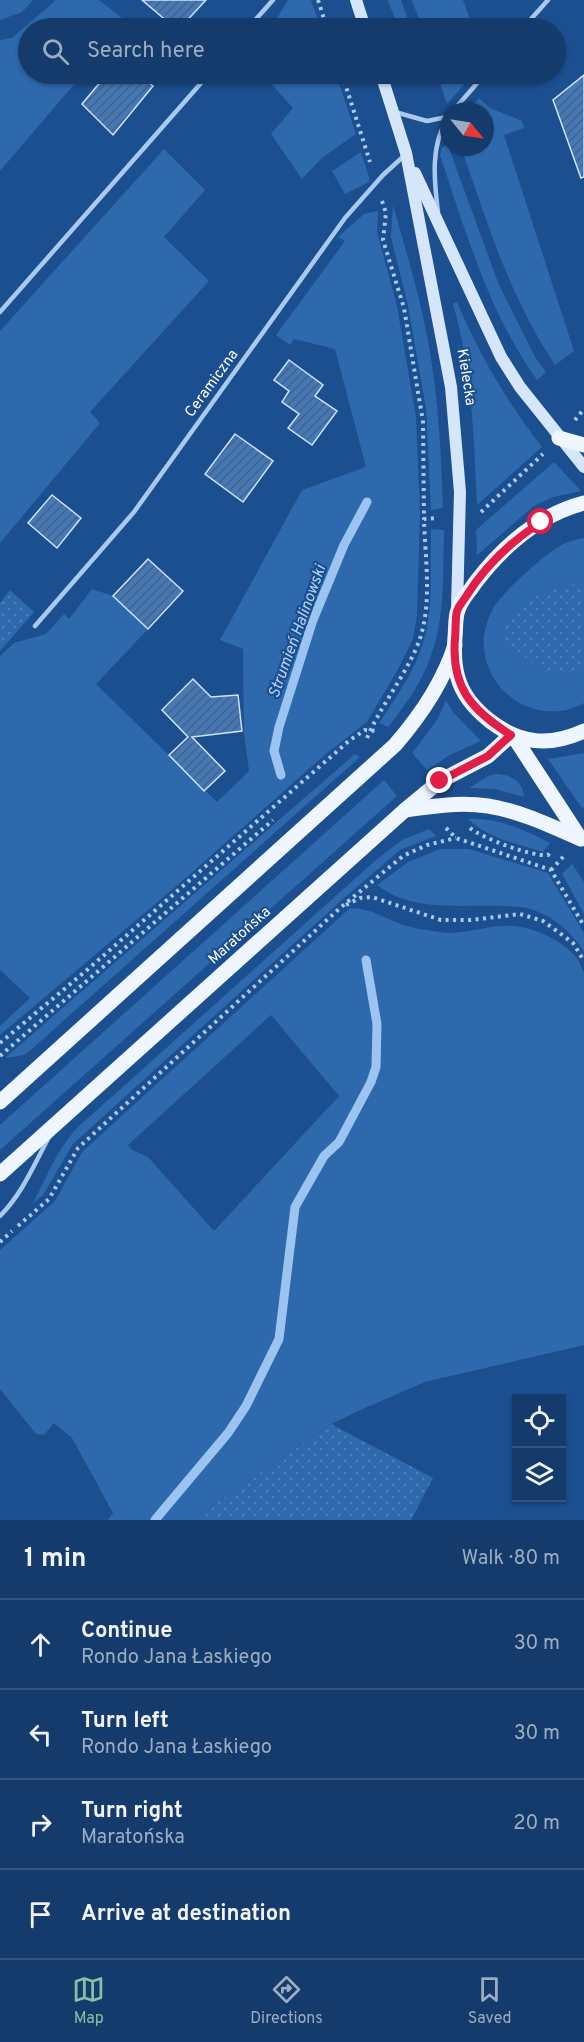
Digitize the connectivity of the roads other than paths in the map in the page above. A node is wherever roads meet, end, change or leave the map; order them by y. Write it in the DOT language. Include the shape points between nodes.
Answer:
graph roads {
  1 [pos="273,0"];
  2 [pos="356,0"];
  3 [pos="548,0"];
  4 [pos="257,18"];
  5 [pos="362,18"];
  6 [pos="532,18"];
  7 [pos="200,84"];
  8 [pos="384,84"];
  9 [pos="476,84"];
  10 [pos="461,102"];
  11 [pos="393,111"];
  12 [pos="440,118"];
  13 [pos="440,135"];
  14 [pos="406,153"];
  15 [pos="441,230"];
  16 [pos="0,312"];
  17 [pos="560,438"];
  18 [pos="584,445"];
  19 [pos="584,467"];
  20 [pos="584,503"];
  21 [pos="457,610"];
  22 [pos="35,626"];
  23 [pos="455,645"];
  24 [pos="584,731"];
  25 [pos="513,736"];
  26 [pos="405,810"];
  27 [pos="582,842"];
  28 [pos="0,1102"];
  29 [pos="57,1123"];
  30 [pos="0,1174"];
  31 [pos="0,1216"];
  1 -- 4 [label="lane"];
  2 -- 5 [label="main road"];
  3 -- 6 [label="lane"];
  7 -- 16 [label="lane"];
  8 -- 11 [label="main road, Kielecka"];
  9 -- 10 [label="lane"];
  11 -- 12 [label="lane" via="427,121"];
  11 -- 14 [label="main road, Kielecka"];
  13 -- 15 [label="lane" via="435,147"];
  14 -- 15 [label="main road, Kielecka"];
  14 -- 21 [label="main road, Kielecka" via="455,420 460,492"];
  14 -- 22 [label="lane, Ceramiczna" via="345,218 134,512"];
  15 -- 17 [label="main road, Kielecka" via="501,357"];
  17 -- 18 [label="main road"];
  17 -- 19 [label="main road, Kielecka"];
  20 -- 21 [label="main road" via="556,512 514,541 483,573"];
  21 -- 23 [label="main road"];
  23 -- 25 [label="main road" via="455,666 462,690 480,713"];
  23 -- 28 [label="main road" via="436,689 415,722 388,752"];
  24 -- 25 [label="main road" via="546,742"];
  25 -- 26 [label="main road, Maratońska" via="488,756 440,781"];
  25 -- 27 [label="main road"];
  26 -- 27 [label="main road" via="456,804 491,806 527,817"];
  26 -- 29 [label="main road, Maratońska"];
  29 -- 30 [label="main road, Maratońska"];
  29 -- 31 [label="lane" via="21,1189"];
}
